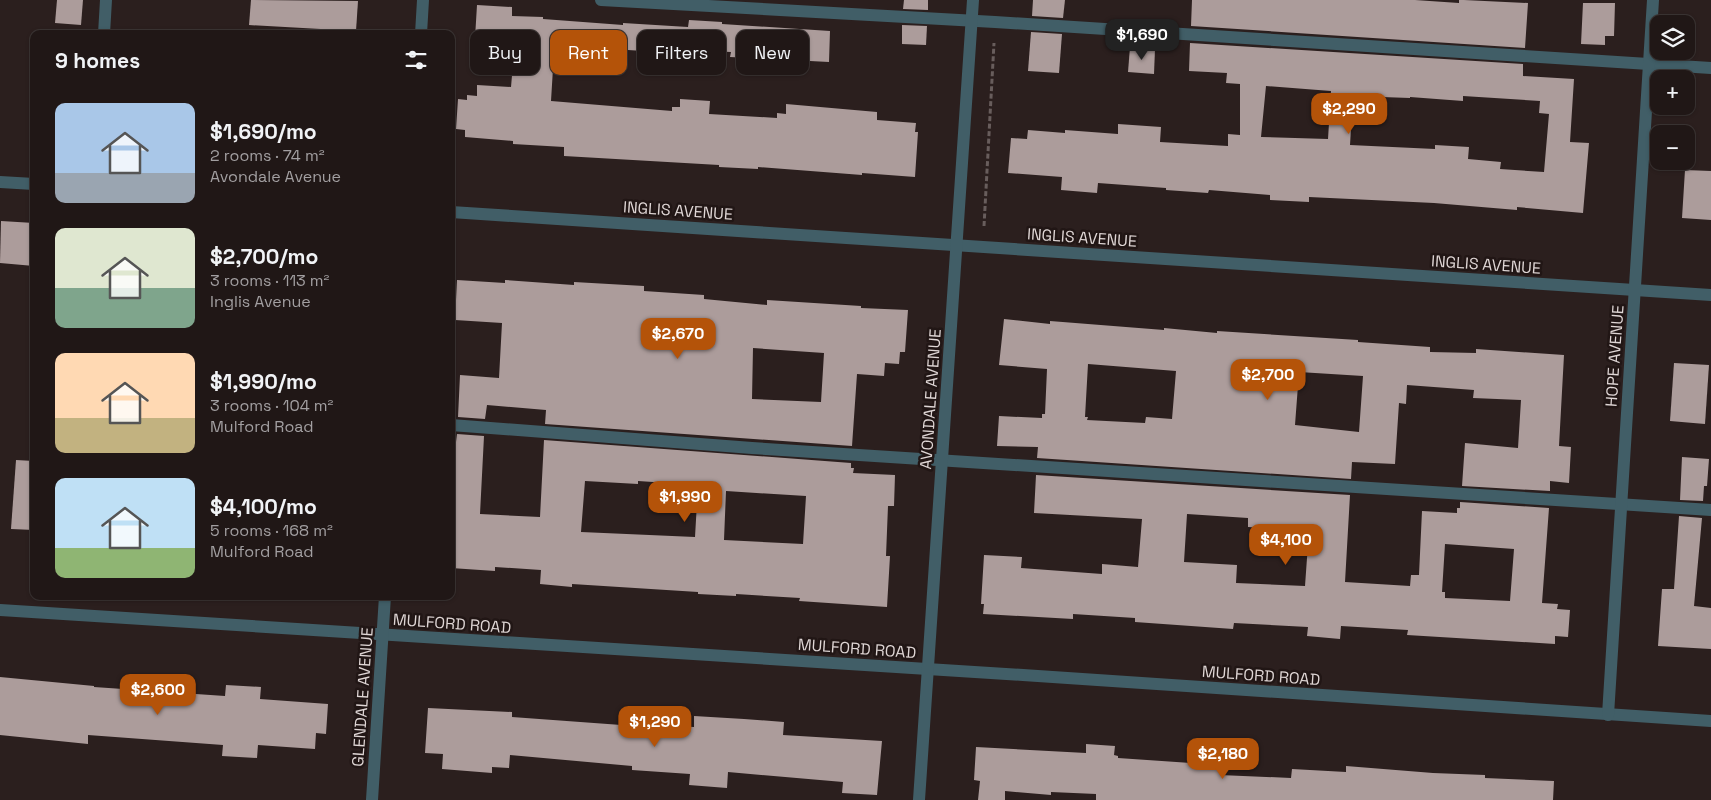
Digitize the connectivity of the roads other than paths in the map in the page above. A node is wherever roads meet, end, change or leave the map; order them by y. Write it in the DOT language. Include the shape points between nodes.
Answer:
graph roads {
  1 [pos="106,0"];
  2 [pos="423,0"];
  3 [pos="601,0"];
  4 [pos="973,0"];
  5 [pos="1653,0"];
  6 [pos="972,21"];
  7 [pos="104,30"];
  8 [pos="421,30"];
  9 [pos="1649,65"];
  10 [pos="1711,68"];
  11 [pos="0,182"];
  12 [pos="30,184"];
  13 [pos="455,212"];
  14 [pos="957,244"];
  15 [pos="1635,290"];
  16 [pos="1711,295"];
  17 [pos="455,425"];
  18 [pos="942,460"];
  19 [pos="1621,504"];
  20 [pos="1711,510"];
  21 [pos="385,600"];
  22 [pos="0,610"];
  23 [pos="382,634"];
  24 [pos="928,669"];
  25 [pos="1608,714"];
  26 [pos="1711,722"];
  27 [pos="372,800"];
  28 [pos="919,800"];
  1 -- 7 [label="street"];
  2 -- 8 [label="street"];
  3 -- 6 [label="street"];
  4 -- 6 [label="street, AVONDALE AVENUE"];
  5 -- 9 [label="street, HOPE AVENUE"];
  6 -- 9 [label="street"];
  6 -- 14 [label="street, AVONDALE AVENUE"];
  9 -- 10 [label="street"];
  9 -- 15 [label="street, HOPE AVENUE"];
  11 -- 12 [label="street"];
  13 -- 14 [label="street, INGLIS AVENUE"];
  14 -- 15 [label="street, INGLIS AVENUE"];
  14 -- 18 [label="street, AVONDALE AVENUE"];
  15 -- 16 [label="street, INGLIS AVENUE"];
  15 -- 19 [label="street, HOPE AVENUE"];
  17 -- 18 [label="street"];
  18 -- 19 [label="street"];
  18 -- 24 [label="street, AVONDALE AVENUE"];
  19 -- 20 [label="street"];
  19 -- 25 [label="street, HOPE AVENUE"];
  21 -- 23 [label="street, GLENDALE AVENUE"];
  22 -- 23 [label="street, MULFORD ROAD"];
  23 -- 24 [label="street, MULFORD ROAD"];
  23 -- 27 [label="street, GLENDALE AVENUE"];
  24 -- 25 [label="street, MULFORD ROAD"];
  24 -- 28 [label="street, AVONDALE AVENUE"];
  25 -- 26 [label="street, MULFORD ROAD"];
}
